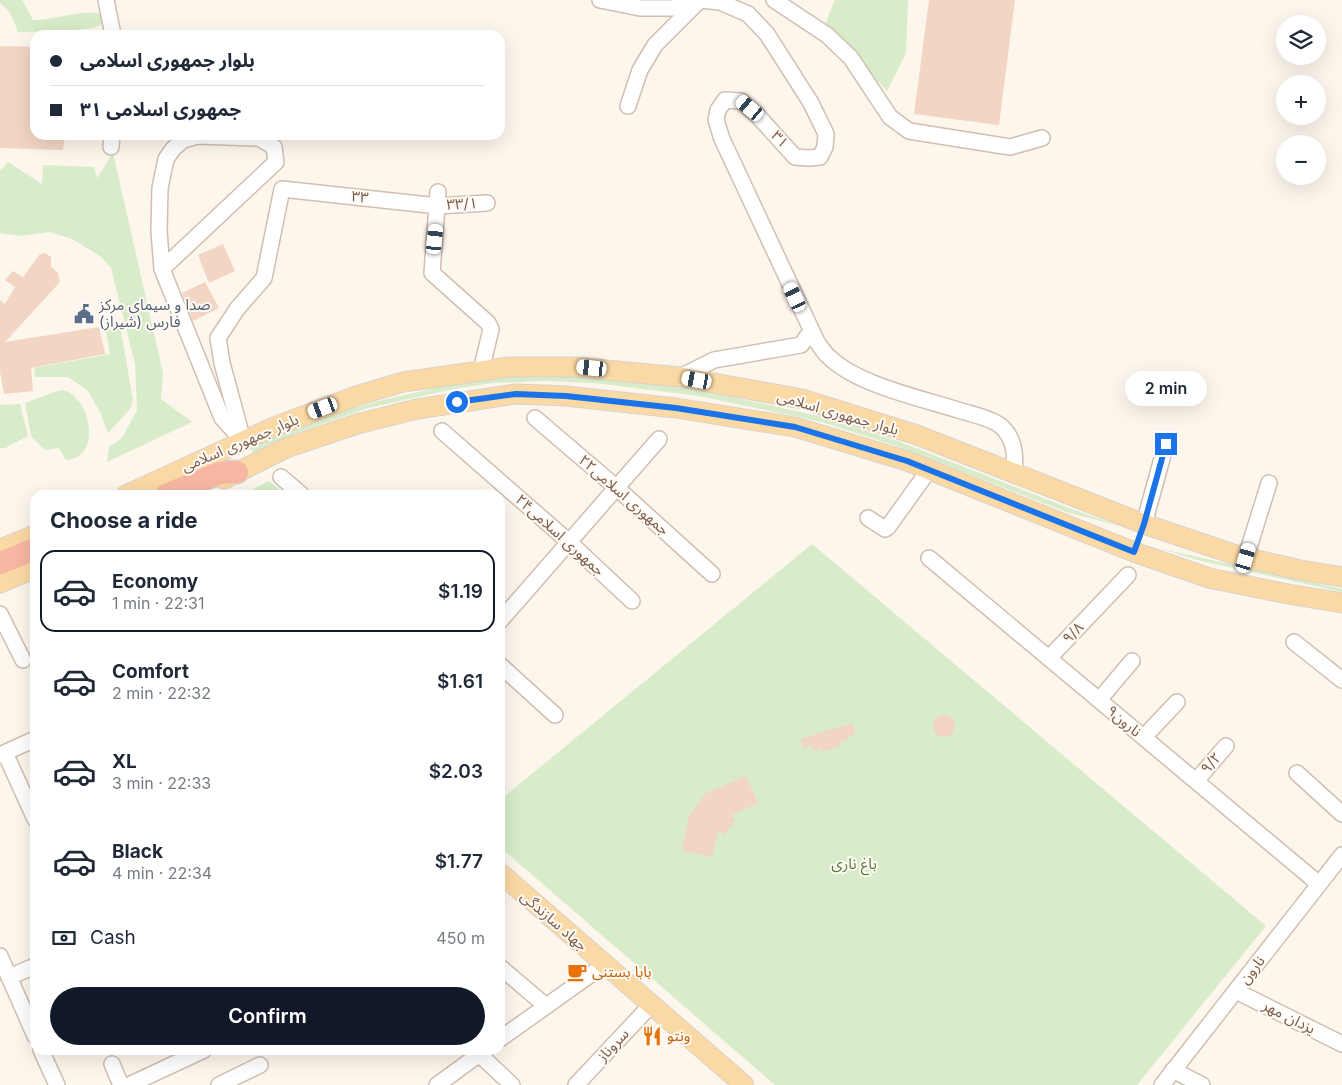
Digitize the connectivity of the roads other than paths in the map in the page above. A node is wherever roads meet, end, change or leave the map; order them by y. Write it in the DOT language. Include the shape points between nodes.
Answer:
graph roads {
  1 [pos="106,0"];
  2 [pos="600,0"];
  3 [pos="700,0"];
  4 [pos="774,0"];
  5 [pos="113,30"];
  6 [pos="628,106"];
  7 [pos="1042,138"];
  8 [pos="183,140"];
  9 [pos="262,140"];
  10 [pos="438,199"];
  11 [pos="487,203"];
  12 [pos="162,269"];
  13 [pos="811,331"];
  14 [pos="481,371"];
  15 [pos="680,377"];
  16 [pos="535,418"];
  17 [pos="442,431"];
  18 [pos="659,439"];
  19 [pos="243,441"];
  20 [pos="1166,444"];
  21 [pos="929,470"];
  22 [pos="237,472"];
  23 [pos="1014,472"];
  24 [pos="281,477"];
  25 [pos="1269,483"];
  26 [pos="617,488"];
  27 [pos="137,490"];
  28 [pos="178,490"];
  29 [pos="203,490"];
  30 [pos="296,490"];
  31 [pos="868,518"];
  32 [pos="1144,524"];
  33 [pos="30,536"];
  34 [pos="569,542"];
  35 [pos="0,549"];
  36 [pos="30,551"];
  37 [pos="1134,552"];
  38 [pos="929,558"];
  39 [pos="1246,558"];
  40 [pos="0,563"];
  41 [pos="30,570"];
  42 [pos="712,574"];
  43 [pos="1128,575"];
  44 [pos="1342,576"];
  45 [pos="0,583"];
  46 [pos="632,601"];
  47 [pos="1342,603"];
  48 [pos="0,614"];
  49 [pos="505,615"];
  50 [pos="1294,642"];
  51 [pos="1048,658"];
  52 [pos="23,660"];
  53 [pos="1132,661"];
  54 [pos="505,670"];
  55 [pos="1342,680"];
  56 [pos="1099,700"];
  57 [pos="1177,702"];
  58 [pos="555,715"];
  59 [pos="1144,737"];
  60 [pos="30,741"];
  61 [pos="1226,746"];
  62 [pos="2,754"];
  63 [pos="1297,773"];
  64 [pos="1196,781"];
  65 [pos="30,809"];
  66 [pos="1342,814"];
  67 [pos="1340,863"];
  68 [pos="505,878"];
  69 [pos="1319,884"];
  70 [pos="0,956"];
  71 [pos="604,965"];
  72 [pos="30,968"];
  73 [pos="505,971"];
  74 [pos="9,977"];
  75 [pos="1236,991"];
  76 [pos="651,1005"];
  77 [pos="546,1006"];
  78 [pos="30,1025"];
  79 [pos="505,1035"];
  80 [pos="1342,1044"];
  81 [pos="43,1055"];
  82 [pos="193,1055"];
  83 [pos="478,1055"];
  84 [pos="485,1055"];
  85 [pos="112,1064"];
  86 [pos="260,1065"];
  87 [pos="1173,1070"];
  88 [pos="56,1085"];
  89 [pos="121,1085"];
  90 [pos="129,1085"];
  91 [pos="219,1085"];
  92 [pos="437,1085"];
  93 [pos="512,1085"];
  94 [pos="576,1085"];
  95 [pos="744,1085"];
  96 [pos="1162,1085"];
  97 [pos="1202,1085"];
  1 -- 5 [label="street"];
  2 -- 3 [label="street, ۳۱" via="640,8 673,8"];
  3 -- 6 [label="street" via="656,45 640,70"];
  3 -- 13 [label="street, ۳۱" via="720,2 748,14 767,34 826,134 820,157 810,158 796,156 741,101 725,100 716,120 731,160"];
  4 -- 7 [label="street" via="827,35 851,58 890,117 909,131 1010,147"];
  8 -- 12 [label="street" via="166,159 160,188"];
  9 -- 12 [label="street" via="274,147 276,162"];
  10 -- 11 [label="street, ۳۳/۱"];
  10 -- 14 [label="street" via="432,273 488,323 491,329"];
  10 -- 19 [label="street, ۳۳" via="282,188 264,278 237,309 218,338"];
  12 -- 19 [label="street" via="222,418"];
  13 -- 15 [label="street" via="801,345 714,360"];
  13 -- 23 [label="street" via="828,356 844,369 870,382 998,424 1011,440"];
  14 -- 15 [label="main road, بلوار جمهوری اسلامی" via="509,367 574,367"];
  14 -- 19 [label="main road, بلوار جمهوری اسلامی" via="403,382 356,396"];
  15 -- 23 [label="main road, بلوار جمهوری اسلامی" via="802,399 917,435"];
  16 -- 26 [label="street, جمهوری اسلامی۲۲"];
  17 -- 34 [label="street, جمهوری اسلامی۲۴"];
  18 -- 26 [label="street"];
  19 -- 27 [label="main road, بلوار جمهوری اسلامی"];
  20 -- 32 [label="street"];
  21 -- 22 [label="main road, بلوار جمهوری اسلامی" via="795,427 676,408 516,394 423,407 357,424 286,448"];
  21 -- 31 [label="street" via="888,527 882,528"];
  21 -- 37 [label="main road, بلوار جمهوری اسلامی"];
  22 -- 28 [label="highway" via="219,473"];
  22 -- 29 [label="main road, بلوار جمهوری اسلامی"];
  23 -- 32 [label="main road, بلوار جمهوری اسلامی"];
  24 -- 30 [label="street"];
  25 -- 39 [label="street"];
  26 -- 34 [label="street"];
  26 -- 42 [label="street, جمهوری اسلامی۲۲"];
  32 -- 37 [label="main road"];
  32 -- 39 [label="main road, بلوار جمهوری اسلامی"];
  33 -- 35 [label="main road"];
  34 -- 46 [label="street, جمهوری اسلامی۲۴"];
  34 -- 49 [label="street"];
  36 -- 40 [label="highway"];
  37 -- 47 [label="main road, بلوار جمهوری اسلامی" via="1209,578"];
  38 -- 51 [label="street, نارون۹"];
  39 -- 44 [label="main road, بلوار جمهوری اسلامی"];
  41 -- 45 [label="main road"];
  43 -- 51 [label="street, ۹/۸"];
  48 -- 52 [label="street"];
  50 -- 55 [label="street"];
  51 -- 56 [label="street, نارون۹"];
  53 -- 56 [label="street"];
  54 -- 58 [label="street"];
  56 -- 59 [label="street, نارون۹"];
  57 -- 59 [label="street"];
  59 -- 64 [label="street, نارون۹"];
  60 -- 62 [label="street"];
  61 -- 64 [label="street, ۹/۲"];
  62 -- 65 [label="street"];
  63 -- 66 [label="street"];
  64 -- 69 [label="street, نارون۹"];
  67 -- 69 [label="street, نارون"];
  68 -- 71 [label="main road, جهاد سازندگی"];
  69 -- 75 [label="street, نارون"];
  70 -- 74 [label="street"];
  71 -- 76 [label="main road, جهاد سازندگی"];
  71 -- 77 [label="street"];
  72 -- 74 [label="street"];
  73 -- 77 [label="street"];
  74 -- 78 [label="street"];
  75 -- 80 [label="street, یزدان مهر"];
  75 -- 87 [label="street, نارون"];
  76 -- 94 [label="street, سروناز"];
  76 -- 95 [label="main road, جهاد سازندگی"];
  77 -- 79 [label="street"];
  81 -- 88 [label="street"];
  82 -- 90 [label="street"];
  83 -- 92 [label="street"];
  84 -- 93 [label="street"];
  85 -- 89 [label="street"];
  86 -- 91 [label="street"];
  87 -- 96 [label="street, نارون"];
  87 -- 97 [label="street"];
}
